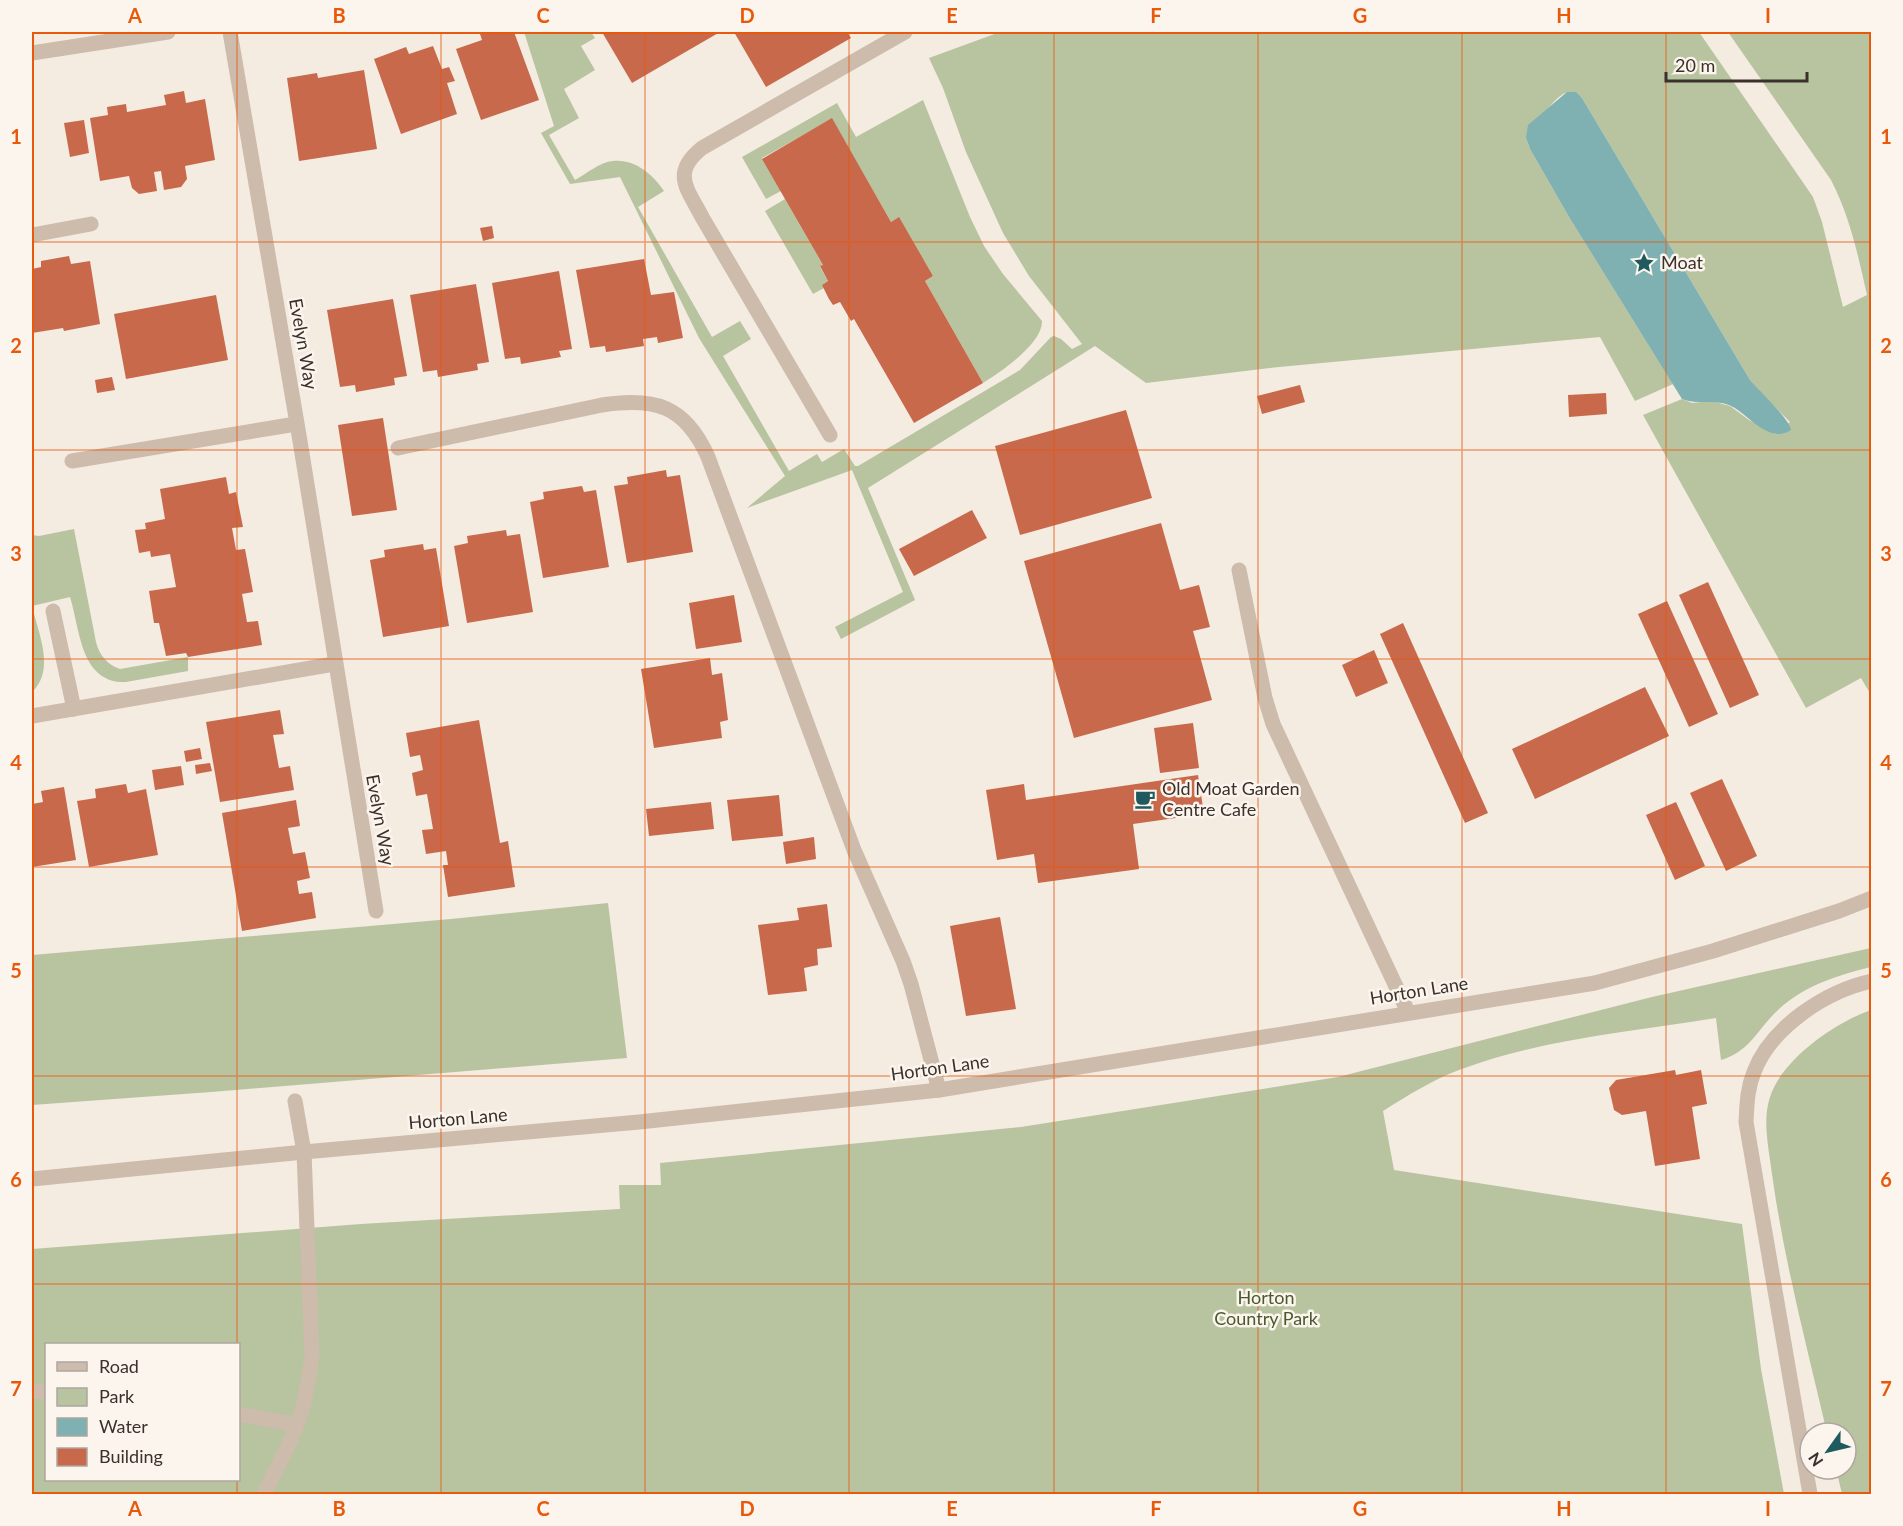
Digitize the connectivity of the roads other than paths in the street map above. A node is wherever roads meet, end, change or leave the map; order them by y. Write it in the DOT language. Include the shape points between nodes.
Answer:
graph roads {
  1 [pos="168,32"];
  2 [pos="230,32"];
  3 [pos="898,33"];
  4 [pos="32,53"];
  5 [pos="91,224"];
  6 [pos="32,235"];
  7 [pos="296,424"];
  8 [pos="830,435"];
  9 [pos="398,447"];
  10 [pos="72,461"];
  11 [pos="1239,570"];
  12 [pos="53,611"];
  13 [pos="334,664"];
  14 [pos="74,709"];
  15 [pos="32,716"];
  16 [pos="1872,898"];
  17 [pos="1872,907"];
  18 [pos="376,911"];
  19 [pos="1839,911"];
  20 [pos="1872,981"];
  21 [pos="1408,1012"];
  22 [pos="939,1090"];
  23 [pos="295,1101"];
  24 [pos="304,1152"];
  25 [pos="32,1179"];
  26 [pos="240,1414"];
  27 [pos="297,1425"];
  28 [pos="264,1494"];
  29 [pos="1810,1494"];
  1 -- 4 [label="street"];
  2 -- 7 [label="street, Evelyn Way"];
  3 -- 8 [label="street" via="702,148 686,162 687,190"];
  5 -- 6 [label="street"];
  7 -- 10 [label="street"];
  7 -- 13 [label="street, Evelyn Way"];
  9 -- 22 [label="street" via="630,401 656,404 688,424 708,456 855,850 903,960"];
  11 -- 21 [label="street" via="1273,724"];
  12 -- 14 [label="street"];
  13 -- 14 [label="street"];
  13 -- 18 [label="street, Evelyn Way"];
  14 -- 15 [label="street"];
  16 -- 19 [label="street, Horton Lane"];
  17 -- 19 [label="street, Horton Lane"];
  19 -- 21 [label="street, Horton Lane" via="1595,983"];
  20 -- 29 [label="street" via="1836,993 1785,1028 1754,1071 1747,1097 1746,1122"];
  21 -- 22 [label="street, Horton Lane"];
  22 -- 24 [label="street, Horton Lane"];
  23 -- 24 [label="street"];
  24 -- 25 [label="street, Horton Lane"];
  24 -- 27 [label="street" via="312,1358"];
  26 -- 27 [label="street"];
  27 -- 28 [label="street"];
}
